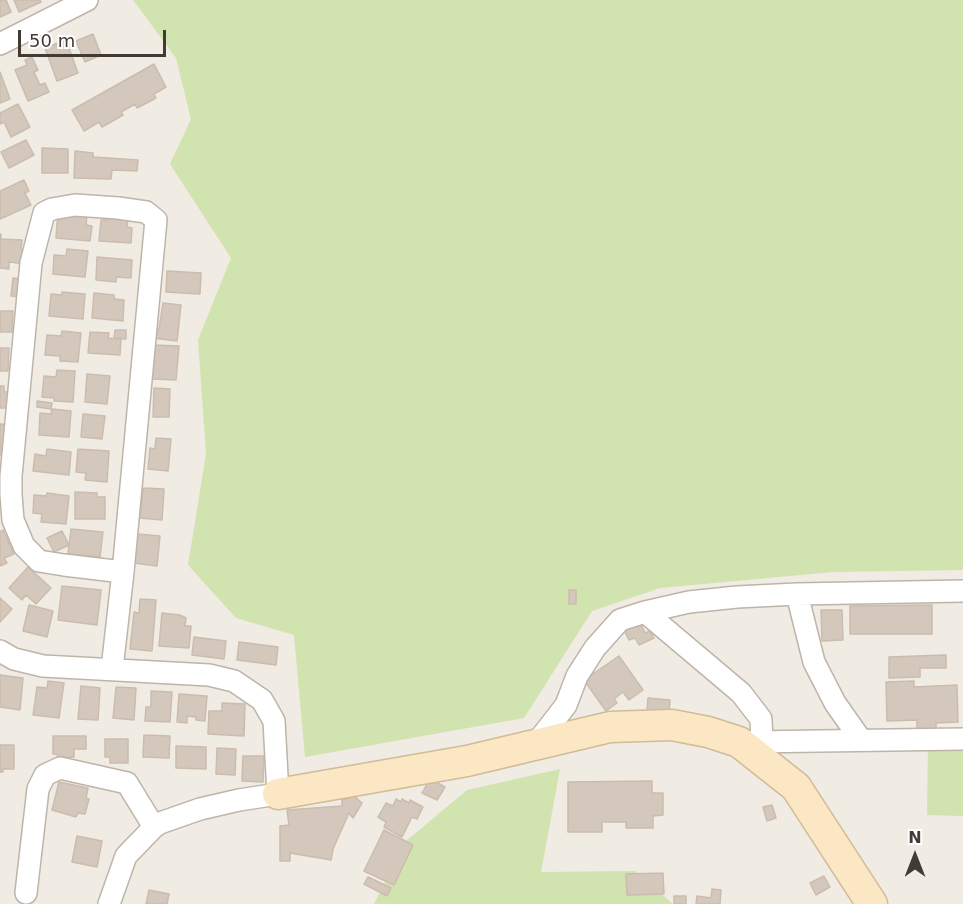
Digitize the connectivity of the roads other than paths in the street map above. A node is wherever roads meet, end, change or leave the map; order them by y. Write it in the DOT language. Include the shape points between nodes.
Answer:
graph roads {
  1 [pos="87,0"];
  2 [pos="0,44"];
  3 [pos="5,475"];
  4 [pos="123,572"];
  5 [pos="963,591"];
  6 [pos="797,594"];
  7 [pos="645,612"];
  8 [pos="0,651"];
  9 [pos="112,669"];
  10 [pos="963,739"];
  11 [pos="861,740"];
  12 [pos="751,741"];
  13 [pos="535,745"];
  14 [pos="278,794"];
  15 [pos="154,827"];
  16 [pos="26,893"];
  17 [pos="109,904"];
  18 [pos="872,904"];
  1 -- 2 [label="street"];
  3 -- 4 [label="street" via="13,520 24,546 39,561"];
  3 -- 4 [label="street" via="31,263 44,213 75,205 146,212 156,219 156,227"];
  4 -- 9 [label="street"];
  5 -- 6 [label="street"];
  6 -- 7 [label="street" via="689,602"];
  6 -- 11 [label="street" via="814,662 835,703"];
  7 -- 12 [label="street" via="741,693 761,720"];
  7 -- 13 [label="street" via="620,620 594,648 566,705"];
  8 -- 9 [label="street" via="43,666"];
  9 -- 14 [label="street" via="209,675 234,681 262,700 274,721"];
  10 -- 11 [label="street"];
  11 -- 12 [label="street"];
  12 -- 13 [label="street" via="672,725 610,727"];
  12 -- 18 [label="street" via="796,787"];
  13 -- 14 [label="street"];
  14 -- 15 [label="street" via="200,809"];
  15 -- 16 [label="street" via="127,783 60,768 45,776 38,789"];
  15 -- 17 [label="street" via="126,856"];
}
